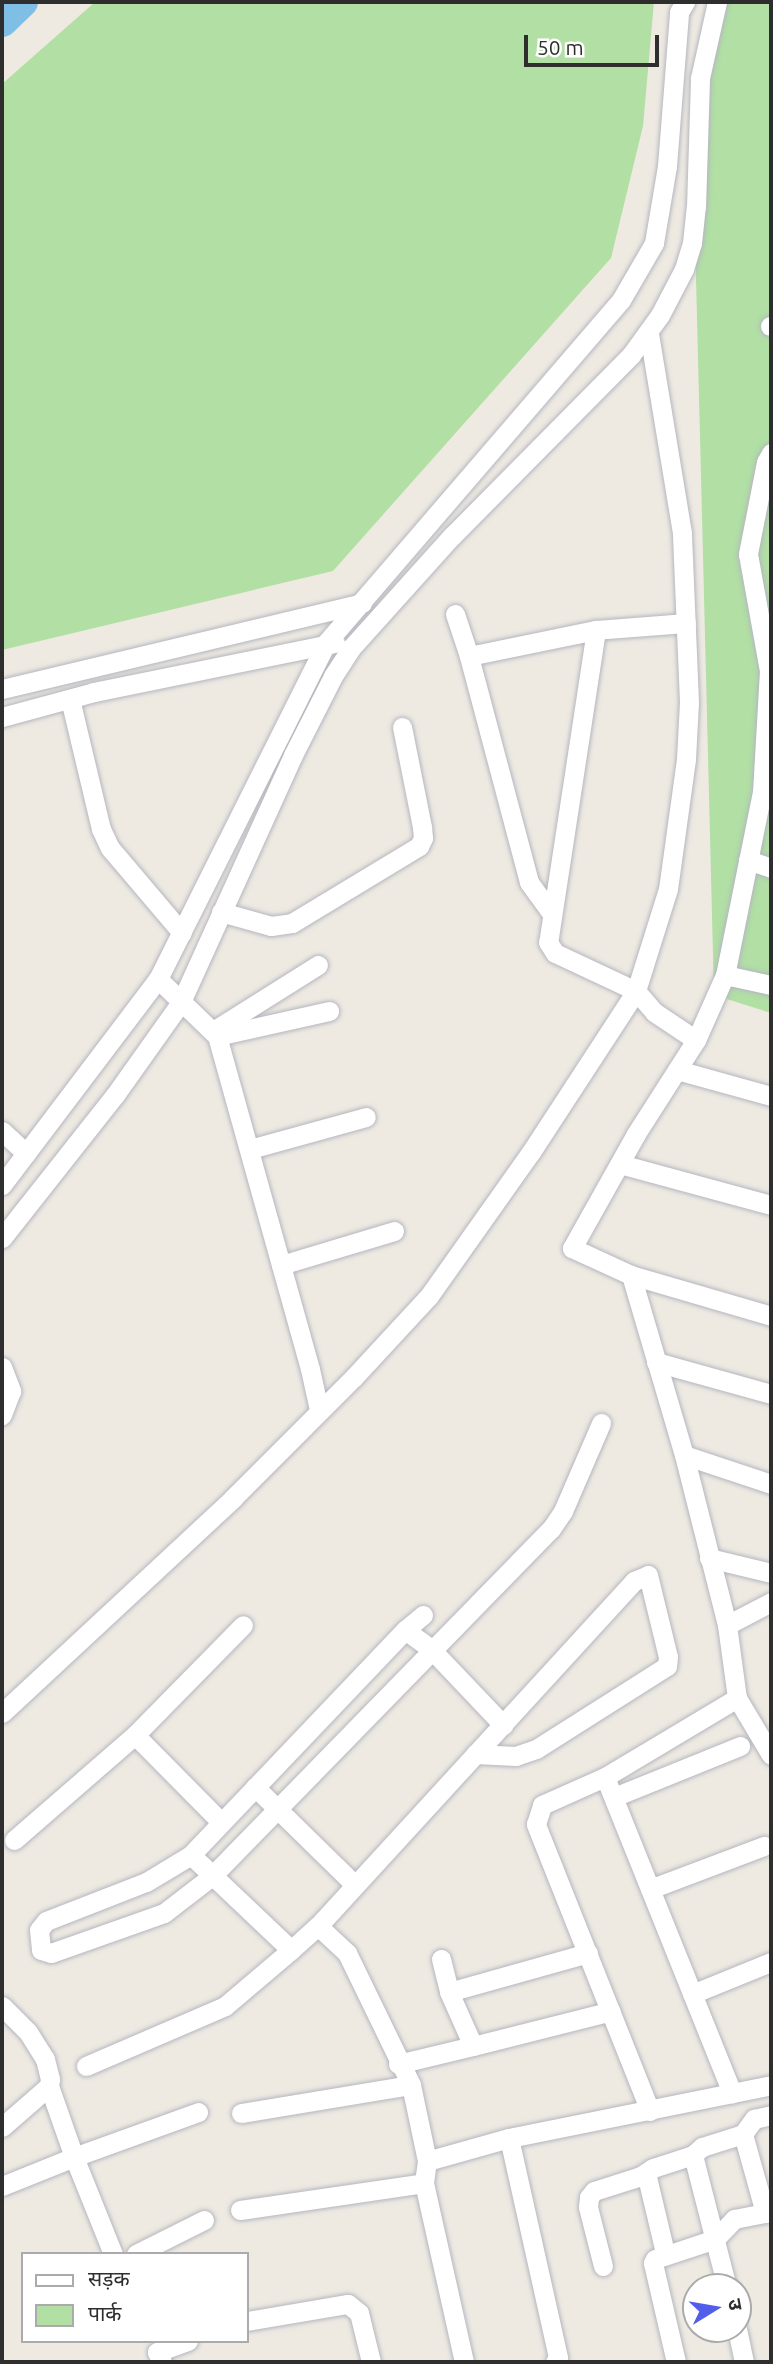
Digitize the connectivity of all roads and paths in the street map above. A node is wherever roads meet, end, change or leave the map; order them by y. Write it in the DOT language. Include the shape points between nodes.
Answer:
graph roads {
  1 [pos="685,2"];
  2 [pos="717,2"];
  3 [pos="649,334"];
  4 [pos="771,453"];
  5 [pos="390,601"];
  6 [pos="361,603"];
  7 [pos="455,614"];
  8 [pos="686,624"];
  9 [pos="596,630"];
  10 [pos="326,643"];
  11 [pos="355,643"];
  12 [pos="470,656"];
  13 [pos="2,689"];
  14 [pos="70,699"];
  15 [pos="2,717"];
  16 [pos="402,727"];
  17 [pos="767,793"];
  18 [pos="748,860"];
  19 [pos="771,868"];
  20 [pos="221,912"];
  21 [pos="552,914"];
  22 [pos="182,933"];
  23 [pos="318,965"];
  24 [pos="725,975"];
  25 [pos="158,979"];
  26 [pos="771,985"];
  27 [pos="636,991"];
  28 [pos="181,1002"];
  29 [pos="329,1011"];
  30 [pos="215,1034"];
  31 [pos="696,1040"];
  32 [pos="677,1070"];
  33 [pos="771,1096"];
  34 [pos="366,1117"];
  35 [pos="2,1131"];
  36 [pos="250,1149"];
  37 [pos="26,1153"];
  38 [pos="620,1164"];
  39 [pos="2,1185"];
  40 [pos="771,1205"];
  41 [pos="394,1231"];
  42 [pos="2,1238"];
  43 [pos="281,1265"];
  44 [pos="631,1275"];
  45 [pos="771,1316"];
  46 [pos="656,1362"];
  47 [pos="2,1367"];
  48 [pos="771,1394"];
  49 [pos="319,1410"];
  50 [pos="2,1415"];
  51 [pos="601,1423"];
  52 [pos="684,1455"];
  53 [pos="771,1483"];
  54 [pos="709,1558"];
  55 [pos="771,1573"];
  56 [pos="771,1602"];
  57 [pos="423,1615"];
  58 [pos="243,1625"];
  59 [pos="727,1625"];
  60 [pos="405,1630"];
  61 [pos="431,1649"];
  62 [pos="737,1698"];
  63 [pos="2,1713"];
  64 [pos="503,1725"];
  65 [pos="765,1730"];
  66 [pos="135,1735"];
  67 [pos="740,1746"];
  68 [pos="475,1754"];
  69 [pos="771,1755"];
  70 [pos="605,1777"];
  71 [pos="255,1787"];
  72 [pos="614,1797"];
  73 [pos="278,1809"];
  74 [pos="221,1822"];
  75 [pos="14,1840"];
  76 [pos="764,1846"];
  77 [pos="191,1854"];
  78 [pos="212,1877"];
  79 [pos="355,1885"];
  80 [pos="650,1889"];
  81 [pos="318,1926"];
  82 [pos="291,1950"];
  83 [pos="588,1953"];
  84 [pos="441,1959"];
  85 [pos="771,1962"];
  86 [pos="449,1992"];
  87 [pos="692,1994"];
  88 [pos="3,2009"];
  89 [pos="611,2011"];
  90 [pos="473,2046"];
  91 [pos="398,2064"];
  92 [pos="86,2066"];
  93 [pos="411,2085"];
  94 [pos="771,2085"];
  95 [pos="49,2086"];
  96 [pos="732,2093"];
  97 [pos="650,2110"];
  98 [pos="198,2112"];
  99 [pos="241,2113"];
  100 [pos="771,2115"];
  101 [pos="2,2127"];
  102 [pos="743,2134"];
  103 [pos="509,2138"];
  104 [pos="693,2155"];
  105 [pos="74,2157"];
  106 [pos="426,2161"];
  107 [pos="646,2173"];
  108 [pos="424,2183"];
  109 [pos="2,2186"];
  110 [pos="240,2210"];
  111 [pos="768,2212"];
  112 [pos="204,2220"];
  113 [pos="715,2239"];
  114 [pos="112,2252"];
  115 [pos="140,2252"];
  116 [pos="665,2253"];
  117 [pos="603,2266"];
  118 [pos="724,2273"];
  119 [pos="248,2321"];
  120 [pos="182,2343"];
  121 [pos="740,2343"];
  122 [pos="157,2352"];
  123 [pos="371,2362"];
  124 [pos="464,2362"];
  125 [pos="555,2362"];
  126 [pos="676,2362"];
  127 [pos="744,2362"];
  1 -- 6 [label="street" via="679,12 667,166 654,243 621,300"];
  2 -- 3 [label="street" via="697,105 692,243 684,269"];
  3 -- 5 [label="street"];
  3 -- 8 [label="street" via="682,533"];
  4 -- 17 [label="street" via="748,554 769,671"];
  5 -- 6 [label="street"];
  5 -- 11 [label="street"];
  6 -- 10 [label="street"];
  6 -- 13 [label="street"];
  7 -- 12 [label="street"];
  8 -- 9 [label="street"];
  8 -- 27 [label="street" via="686,759 668,888"];
  9 -- 12 [label="street"];
  9 -- 21 [label="street"];
  10 -- 11 [label="street"];
  10 -- 14 [label="street"];
  10 -- 22 [label="street"];
  11 -- 20 [label="street" via="327,687"];
  12 -- 21 [label="street" via="528,882"];
  14 -- 15 [label="street"];
  14 -- 22 [label="street" via="101,829 110,848"];
  16 -- 20 [label="street" via="422,827 419,846 292,923 271,926"];
  17 -- 18 [label="street"];
  18 -- 19 [label="street"];
  18 -- 24 [label="street"];
  20 -- 28 [label="street"];
  21 -- 27 [label="street" via="548,942 555,953"];
  22 -- 25 [label="street"];
  23 -- 30 [label="street"];
  24 -- 26 [label="street"];
  24 -- 31 [label="street"];
  25 -- 28 [label="street"];
  25 -- 37 [label="street"];
  27 -- 31 [label="street" via="654,1012"];
  27 -- 49 [label="street" via="531,1152 429,1296"];
  28 -- 30 [label="street"];
  28 -- 42 [label="street" via="115,1095"];
  29 -- 30 [label="street"];
  30 -- 36 [label="street"];
  31 -- 32 [label="street"];
  32 -- 33 [label="street"];
  32 -- 38 [label="street"];
  34 -- 36 [label="street"];
  35 -- 37 [label="street"];
  36 -- 43 [label="street"];
  37 -- 39 [label="street"];
  38 -- 40 [label="street"];
  38 -- 44 [label="street" via="572,1248"];
  41 -- 43 [label="street"];
  43 -- 49 [label="street"];
  44 -- 45 [label="street"];
  44 -- 46 [label="street"];
  46 -- 48 [label="street"];
  46 -- 52 [label="street"];
  47 -- 50 [label="street" via="11,1391"];
  49 -- 63 [label="street" via="233,1498"];
  51 -- 61 [label="street" via="551,1529"];
  52 -- 53 [label="street"];
  52 -- 54 [label="street"];
  54 -- 55 [label="street"];
  54 -- 59 [label="street"];
  56 -- 59 [label="street"];
  57 -- 60 [label="street"];
  58 -- 66 [label="street"];
  59 -- 62 [label="street"];
  60 -- 61 [label="street"];
  60 -- 71 [label="street"];
  61 -- 64 [label="street"];
  61 -- 73 [label="street"];
  62 -- 65 [label="street"];
  62 -- 70 [label="street"];
  64 -- 68 [label="street"];
  64 -- 68 [label="street" via="634,1581 648,1576 667,1666 536,1749 516,1756"];
  65 -- 69 [label="street"];
  66 -- 74 [label="street"];
  66 -- 75 [label="street"];
  67 -- 72 [label="street"];
  68 -- 79 [label="street"];
  70 -- 72 [label="street"];
  70 -- 83 [label="street" via="541,1805 536,1824"];
  71 -- 73 [label="street"];
  71 -- 74 [label="street"];
  72 -- 80 [label="street"];
  73 -- 78 [label="street"];
  73 -- 79 [label="street"];
  74 -- 77 [label="street"];
  76 -- 80 [label="street"];
  77 -- 78 [label="street"];
  77 -- 78 [label="street" via="146,1882 46,1920 39,1930 41,1950 51,1953 164,1913"];
  78 -- 82 [label="street"];
  79 -- 81 [label="street"];
  80 -- 87 [label="street"];
  81 -- 82 [label="street"];
  81 -- 91 [label="street" via="347,1954"];
  82 -- 92 [label="street" via="225,2006"];
  83 -- 86 [label="street"];
  83 -- 89 [label="street"];
  84 -- 86 [label="street"];
  85 -- 87 [label="street"];
  86 -- 90 [label="street"];
  87 -- 96 [label="street"];
  88 -- 95 [label="street" via="28,2032 45,2059"];
  89 -- 90 [label="street"];
  89 -- 97 [label="street"];
  90 -- 91 [label="street"];
  91 -- 93 [label="street"];
  93 -- 99 [label="street"];
  93 -- 106 [label="street"];
  94 -- 96 [label="street"];
  95 -- 101 [label="street"];
  95 -- 105 [label="street"];
  96 -- 97 [label="street"];
  97 -- 103 [label="street"];
  98 -- 105 [label="street"];
  100 -- 102 [label="street" via="754,2119"];
  102 -- 104 [label="street" via="702,2147"];
  102 -- 111 [label="street"];
  103 -- 106 [label="street"];
  103 -- 125 [label="street" via="558,2358"];
  104 -- 107 [label="street"];
  104 -- 113 [label="street"];
  105 -- 109 [label="street"];
  105 -- 114 [label="street"];
  106 -- 108 [label="street"];
  107 -- 116 [label="street"];
  107 -- 117 [label="street" via="594,2191 589,2197"];
  108 -- 110 [label="street"];
  108 -- 124 [label="street"];
  111 -- 113 [label="street" via="734,2219"];
  112 -- 115 [label="street"];
  113 -- 116 [label="street"];
  113 -- 118 [label="street"];
  116 -- 126 [label="street" via="653,2263"];
  119 -- 123 [label="street" via="348,2304 359,2314"];
  120 -- 122 [label="street"];
  121 -- 127 [label="street"];
}
